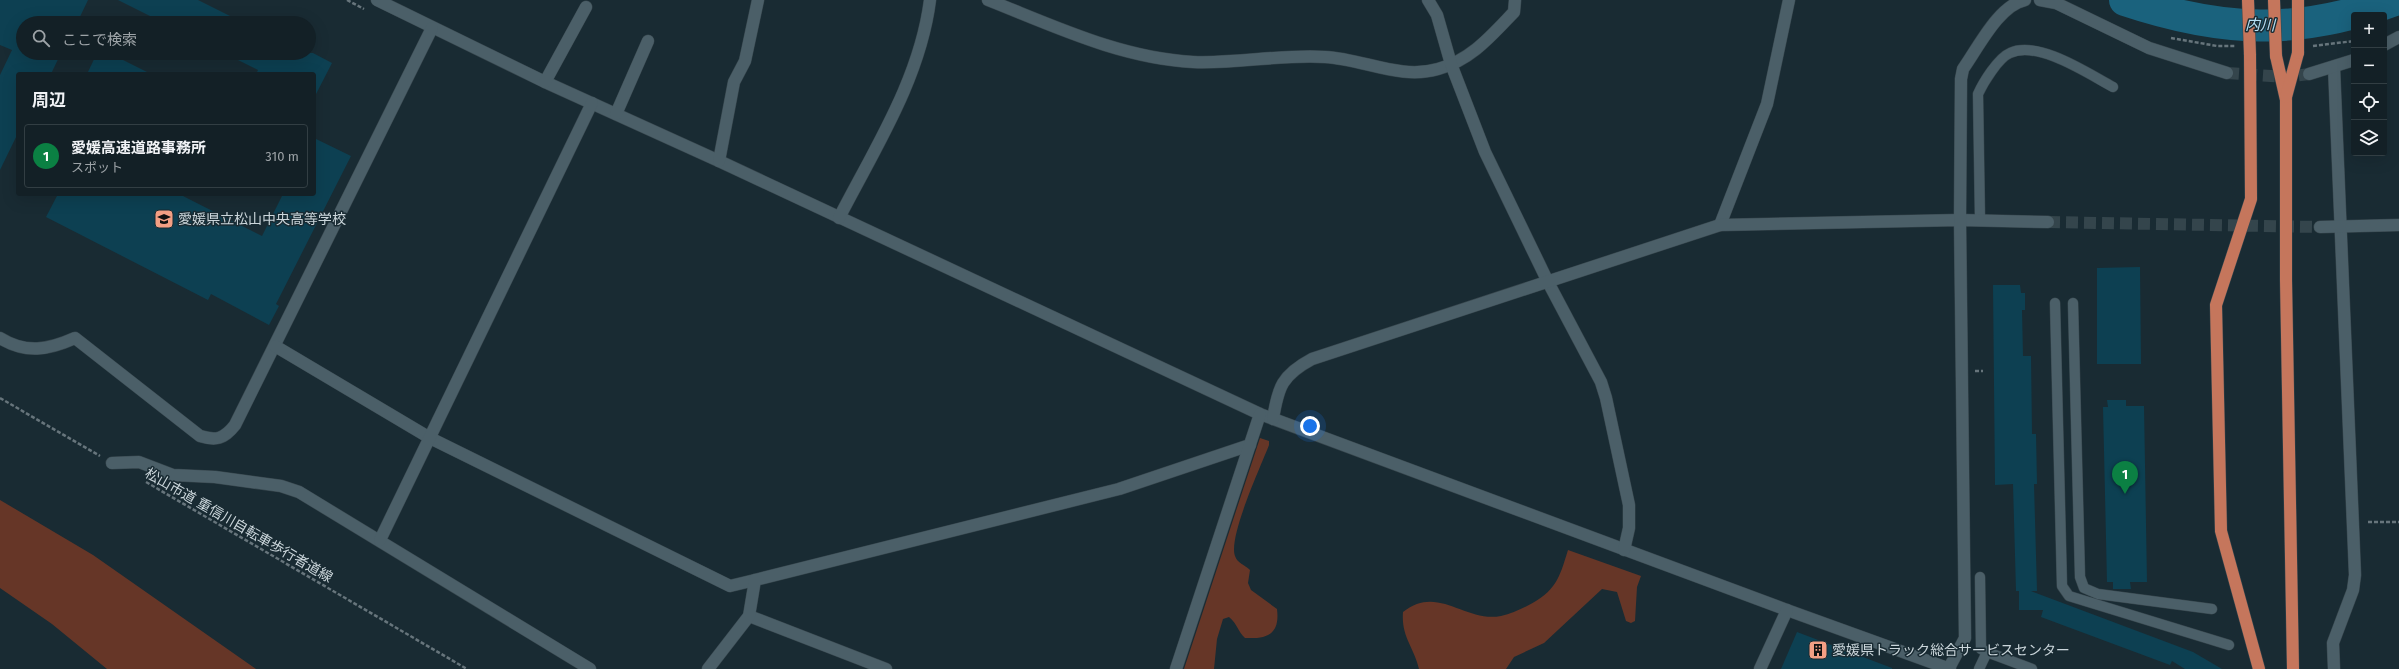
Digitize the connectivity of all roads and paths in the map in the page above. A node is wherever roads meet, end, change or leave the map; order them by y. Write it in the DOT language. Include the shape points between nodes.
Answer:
graph roads {
  1 [pos="377,0"];
  2 [pos="758,0"];
  3 [pos="930,0"];
  4 [pos="988,0"];
  5 [pos="1428,0"];
  6 [pos="1515,0"];
  7 [pos="1789,0"];
  8 [pos="2021,0"];
  9 [pos="2040,0"];
  10 [pos="2243,0"];
  11 [pos="2248,0"];
  12 [pos="2274,0"];
  13 [pos="2298,0"];
  14 [pos="2057,1"];
  15 [pos="586,7"];
  16 [pos="432,28"];
  17 [pos="2249,28"];
  18 [pos="2399,36"];
  19 [pos="648,41"];
  20 [pos="2387,42"];
  21 [pos="2351,61"];
  22 [pos="1451,64"];
  23 [pos="2334,67"];
  24 [pos="2227,74"];
  25 [pos="2309,74"];
  26 [pos="545,82"];
  27 [pos="2112,87"];
  28 [pos="2286,100"];
  29 [pos="592,103"];
  30 [pos="616,114"];
  31 [pos="719,161"];
  32 [pos="839,218"];
  33 [pos="1960,220"];
  34 [pos="1980,220"];
  35 [pos="2048,222"];
  36 [pos="1720,225"];
  37 [pos="2399,225"];
  38 [pos="2320,227"];
  39 [pos="2340,227"];
  40 [pos="1548,282"];
  41 [pos="2055,303"];
  42 [pos="2073,303"];
  43 [pos="0,338"];
  44 [pos="275,346"];
  45 [pos="0,398"];
  46 [pos="1260,414"];
  47 [pos="1273,419"];
  48 [pos="430,438"];
  49 [pos="1250,445"];
  50 [pos="112,463"];
  51 [pos="139,478"];
  52 [pos="2353,522"];
  53 [pos="2399,522"];
  54 [pos="380,540"];
  55 [pos="1624,550"];
  56 [pos="1980,577"];
  57 [pos="755,580"];
  58 [pos="2212,609"];
  59 [pos="1787,610"];
  60 [pos="749,616"];
  61 [pos="2229,645"];
  62 [pos="1987,652"];
  63 [pos="467,669"];
  64 [pos="590,669"];
  65 [pos="708,669"];
  66 [pos="886,669"];
  67 [pos="1176,669"];
  68 [pos="1760,669"];
  69 [pos="1949,669"];
  70 [pos="1979,669"];
  71 [pos="2032,669"];
  72 [pos="2259,669"];
  73 [pos="2293,669"];
  74 [pos="2334,669"];
  1 -- 16 [label="street"];
  2 -- 31 [label="street" via="744,61 734,82"];
  3 -- 32 [label="street" via="927,23 898,105"];
  4 -- 22 [label="street" via="1094,42 1148,56 1193,62 1326,57 1367,63 1402,73 1424,73"];
  5 -- 22 [label="street" via="1437,15"];
  6 -- 22 [label="street" via="1514,12 1481,46 1466,58"];
  7 -- 36 [label="street" via="1767,104"];
  8 -- 33 [label="street" via="2002,13 1964,69 1961,79"];
  9 -- 14 [label="street"];
  10 -- 17 [label="highway, bridge"];
  11 -- 17 [label="highway, bridge"];
  12 -- 28 [label="highway, bridge" via="2276,56"];
  13 -- 28 [label="highway, bridge" via="2298,53"];
  14 -- 24 [label="street" via="2149,48"];
  15 -- 26 [label="street"];
  16 -- 26 [label="street"];
  16 -- 44 [label="street"];
  17 -- 72 [label="highway, bridge" via="2251,198 2216,305 2221,531"];
  18 -- 20 [label="street"];
  19 -- 30 [label="street"];
  21 -- 23 [label="street"];
  22 -- 40 [label="street" via="1485,152"];
  23 -- 25 [label="street"];
  23 -- 39 [label="street"];
  26 -- 29 [label="street"];
  27 -- 34 [label="lane" via="2046,53 2026,50 2009,53 1985,78 1978,94"];
  28 -- 73 [label="highway" via="2286,280"];
  29 -- 30 [label="street"];
  29 -- 48 [label="street"];
  30 -- 31 [label="street"];
  31 -- 32 [label="street"];
  32 -- 46 [label="street"];
  33 -- 34 [label="street"];
  33 -- 36 [label="street"];
  33 -- 69 [label="street" via="1966,638"];
  34 -- 35 [label="street"];
  36 -- 40 [label="street"];
  37 -- 39 [label="street"];
  38 -- 39 [label="street"];
  39 -- 52 [label="street"];
  40 -- 47 [label="street" via="1312,359 1290,374 1282,383"];
  40 -- 55 [label="street" via="1601,382 1606,398 1629,505 1629,528"];
  41 -- 61 [label="lane" via="2062,586 2069,596"];
  42 -- 58 [label="lane" via="2080,577 2084,588 2098,594"];
  43 -- 44 [label="street" via="12,345 42,348 55,347 75,338 200,436 211,439 223,438 235,425"];
  44 -- 48 [label="street"];
  45 -- 50 [label="path"];
  46 -- 47 [label="street"];
  46 -- 49 [label="street"];
  47 -- 55 [label="street"];
  48 -- 54 [label="street"];
  48 -- 57 [label="street" via="730,586"];
  49 -- 57 [label="street" via="1119,489"];
  49 -- 67 [label="street"];
  50 -- 54 [label="street" via="134,462 173,475 215,477 281,486 299,492"];
  51 -- 63 [label="path, 松山市道 重信川自転車歩行者道線"];
  52 -- 53 [label="path"];
  52 -- 74 [label="street" via="2355,575 2333,643"];
  54 -- 64 [label="street"];
  55 -- 59 [label="street"];
  56 -- 62 [label="lane" via="1981,649"];
  57 -- 60 [label="street"];
  59 -- 68 [label="street"];
  59 -- 69 [label="street"];
  60 -- 65 [label="street"];
  60 -- 66 [label="street"];
  62 -- 70 [label="lane"];
  62 -- 71 [label="lane"];
}
